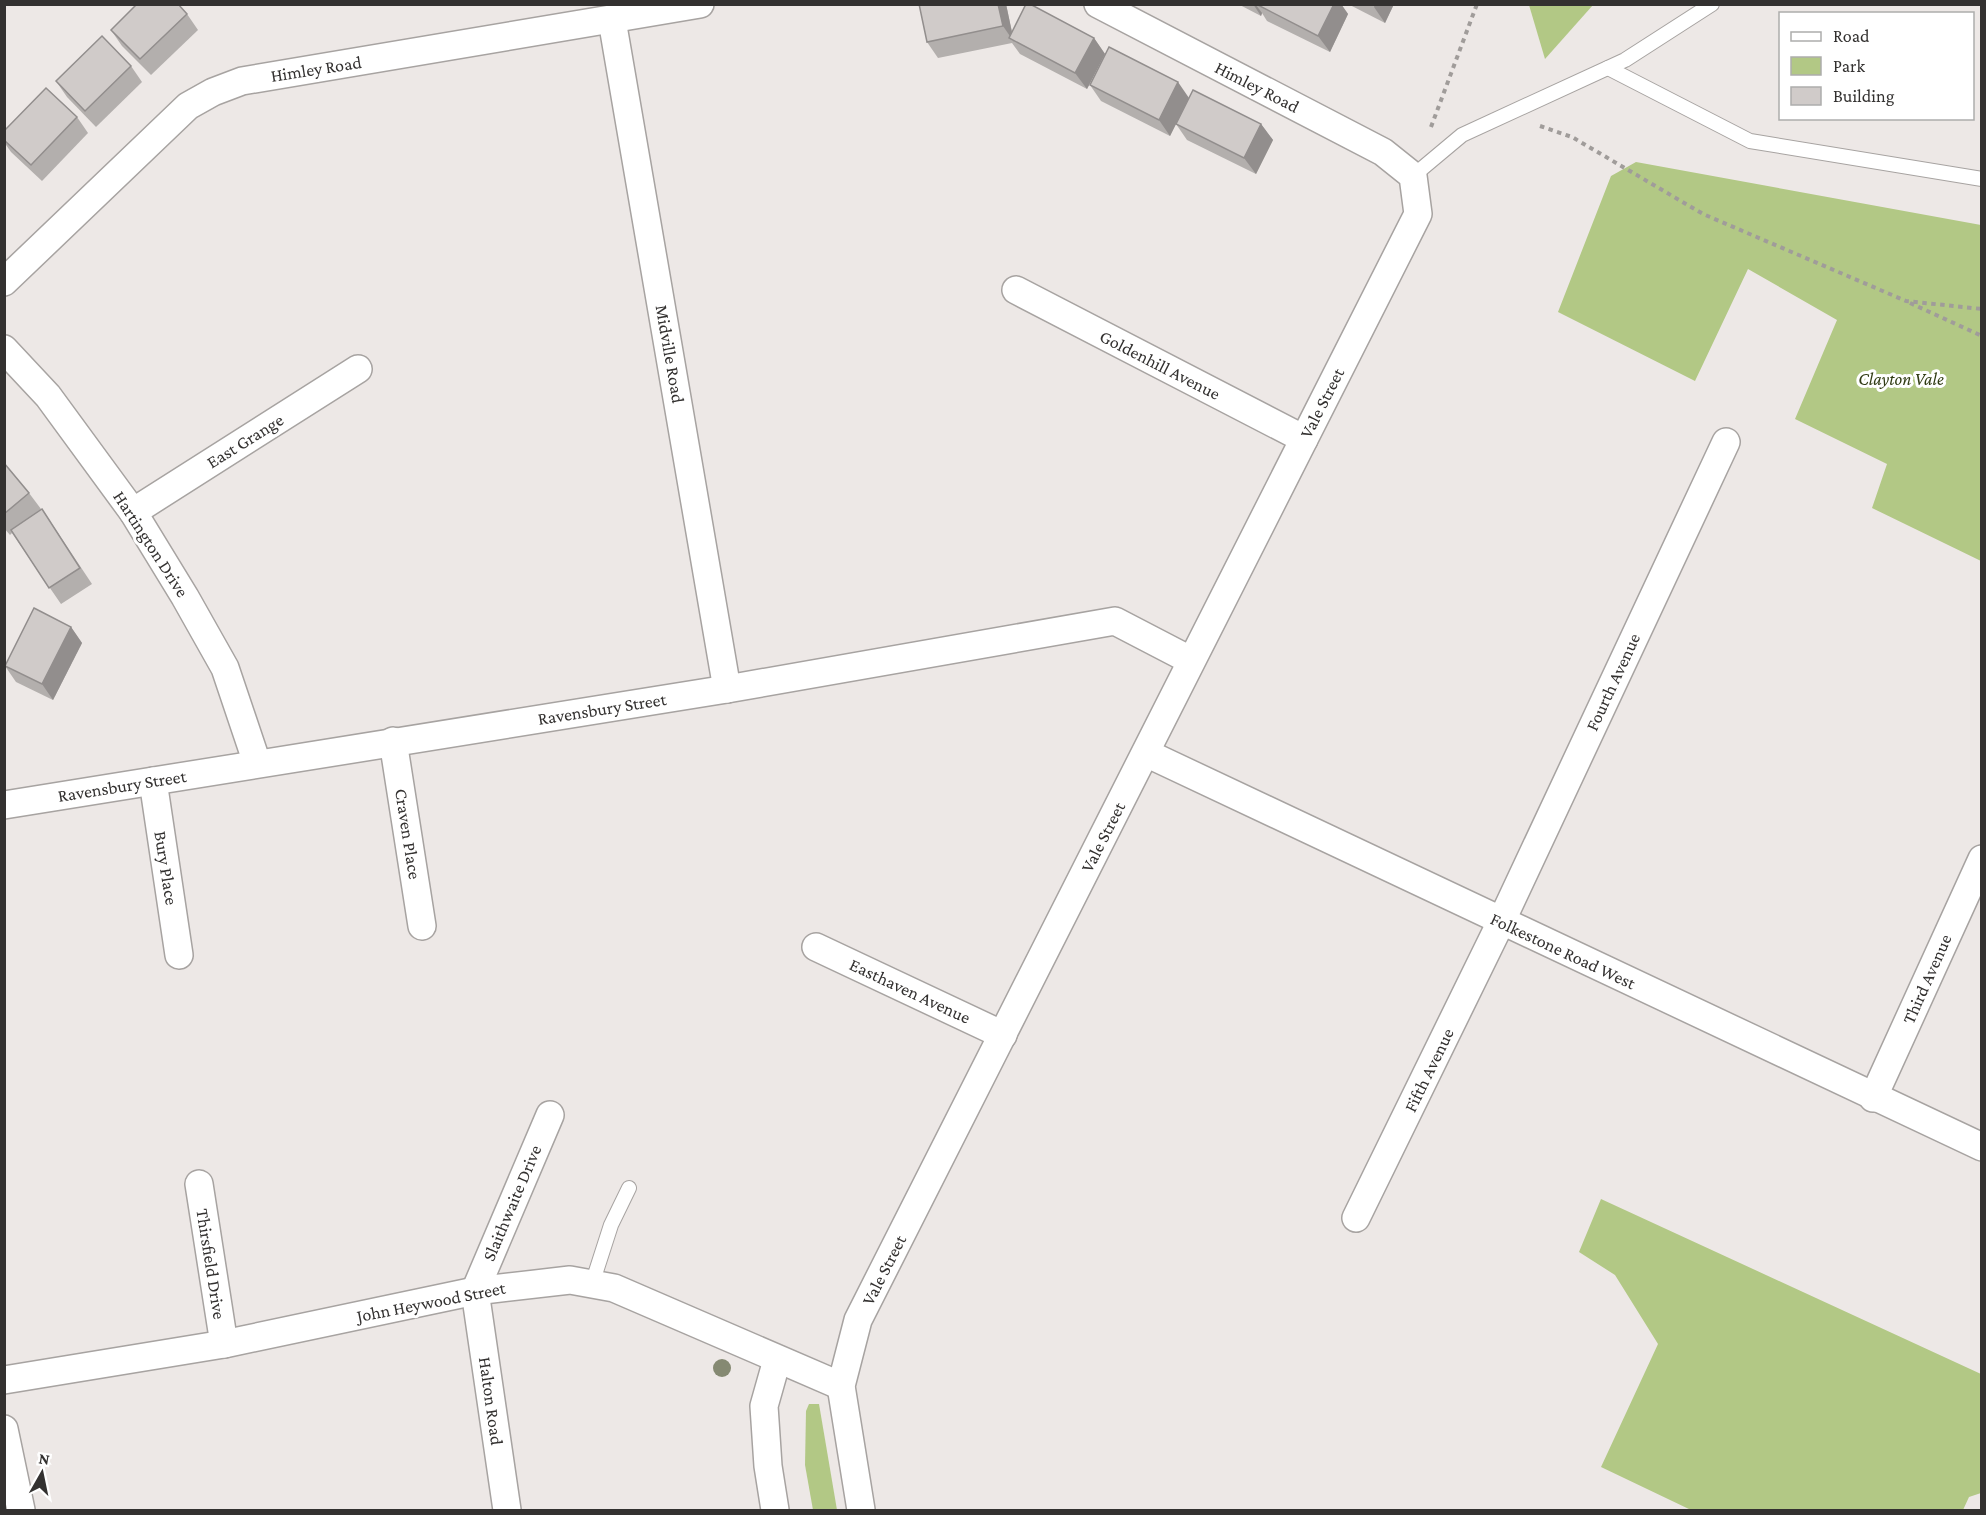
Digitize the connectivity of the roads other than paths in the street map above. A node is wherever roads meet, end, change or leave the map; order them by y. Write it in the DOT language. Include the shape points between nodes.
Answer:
graph roads {
  1 [pos="700,4"];
  2 [pos="1098,4"];
  3 [pos="1712,4"];
  4 [pos="612,20"];
  5 [pos="1608,68"];
  6 [pos="1413,176"];
  7 [pos="1982,179"];
  8 [pos="4,282"];
  9 [pos="1016,290"];
  10 [pos="4,349"];
  11 [pos="358,369"];
  12 [pos="1304,439"];
  13 [pos="1726,442"];
  14 [pos="133,512"];
  15 [pos="1190,660"];
  16 [pos="728,689"];
  17 [pos="393,741"];
  18 [pos="1146,753"];
  19 [pos="257,763"];
  20 [pos="153,781"];
  21 [pos="4,805"];
  22 [pos="1982,859"];
  23 [pos="1501,922"];
  24 [pos="422,926"];
  25 [pos="816,946"];
  26 [pos="179,955"];
  27 [pos="1003,1035"];
  28 [pos="1873,1098"];
  29 [pos="550,1114"];
  30 [pos="1982,1147"];
  31 [pos="199,1184"];
  32 [pos="628,1188"];
  33 [pos="1356,1218"];
  34 [pos="592,1284"];
  35 [pos="475,1291"];
  36 [pos="224,1344"];
  37 [pos="777,1360"];
  38 [pos="4,1380"];
  39 [pos="841,1386"];
  40 [pos="4,1429"];
  41 [pos="21,1510"];
  42 [pos="507,1510"];
  43 [pos="775,1510"];
  44 [pos="861,1510"];
  1 -- 4 [label="street, Himley Road"];
  2 -- 6 [label="street, Himley Road" via="1383,152"];
  3 -- 5 [label="lane"];
  4 -- 8 [label="street, Himley Road" via="242,81 213,92 188,106"];
  4 -- 16 [label="street, Midville Road"];
  5 -- 6 [label="lane" via="1462,135"];
  5 -- 7 [label="lane" via="1750,141"];
  6 -- 12 [label="street, Vale Street" via="1418,214"];
  9 -- 12 [label="street, Goldenhill Avenue"];
  10 -- 14 [label="street, Hartington Drive" via="48,396"];
  11 -- 14 [label="street, East Grange"];
  12 -- 15 [label="street, Vale Street"];
  13 -- 23 [label="street, Fourth Avenue"];
  14 -- 19 [label="street, Hartington Drive" via="225,668"];
  15 -- 16 [label="street, Ravensbury Street" via="1115,621"];
  15 -- 18 [label="street, Vale Street"];
  16 -- 17 [label="street, Ravensbury Street"];
  17 -- 19 [label="street, Ravensbury Street"];
  17 -- 24 [label="street, Craven Place"];
  18 -- 23 [label="street, Folkestone Road West"];
  18 -- 27 [label="street, Vale Street"];
  19 -- 20 [label="street, Ravensbury Street"];
  20 -- 21 [label="street, Ravensbury Street"];
  20 -- 26 [label="street, Bury Place"];
  22 -- 28 [label="street, Third Avenue"];
  23 -- 28 [label="street, Folkestone Road West"];
  23 -- 33 [label="street, Fifth Avenue"];
  25 -- 27 [label="street, Easthaven Avenue"];
  27 -- 39 [label="street, Vale Street" via="858,1320"];
  28 -- 30 [label="street, Folkestone Road West"];
  29 -- 35 [label="street, Slaithwaite Drive"];
  31 -- 36 [label="street, Thirsfield Drive"];
  32 -- 34 [label="lane"];
  34 -- 35 [label="street, John Heywood Street" via="570,1280"];
  34 -- 37 [label="street, John Heywood Street" via="614,1288"];
  35 -- 36 [label="street, John Heywood Street"];
  35 -- 42 [label="street, Halton Road"];
  36 -- 38 [label="street, John Heywood Street"];
  37 -- 39 [label="street, John Heywood Street"];
  37 -- 43 [label="street" via="764,1406"];
  39 -- 44 [label="street, Vale Street"];
  40 -- 41 [label="street"];
}
